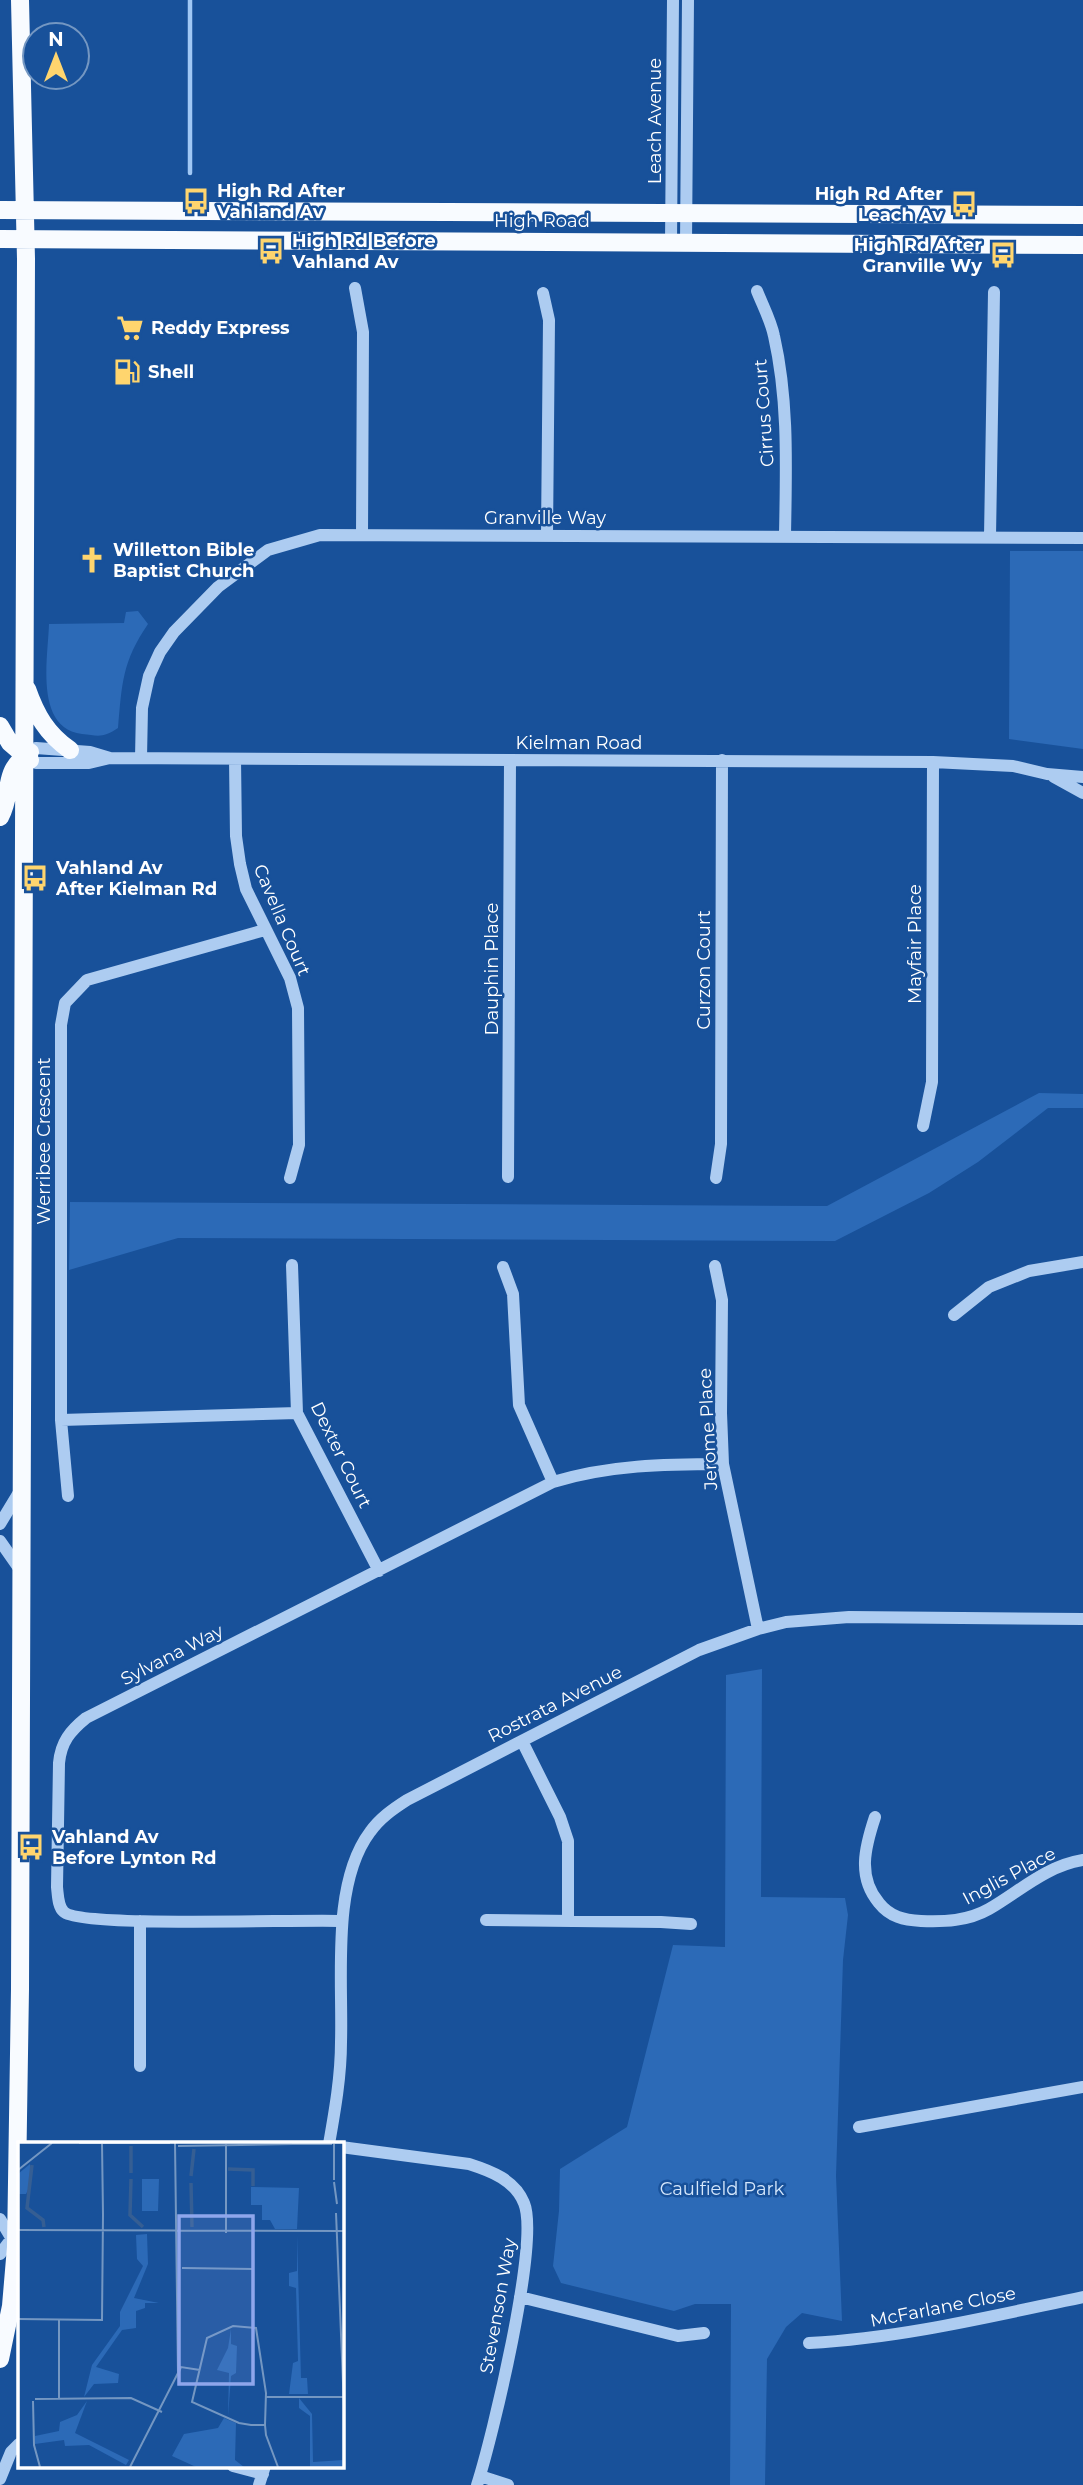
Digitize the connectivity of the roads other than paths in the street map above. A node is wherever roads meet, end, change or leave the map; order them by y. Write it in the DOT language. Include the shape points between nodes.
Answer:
graph roads {
  1 [pos="20,0"];
  2 [pos="673,0"];
  3 [pos="688,0"];
  4 [pos="0,210"];
  5 [pos="25,210"];
  6 [pos="679,214"];
  7 [pos="1083,215"];
  8 [pos="0,239"];
  9 [pos="25,239"];
  10 [pos="679,243"];
  11 [pos="1083,245"];
  12 [pos="355,288"];
  13 [pos="757,291"];
  14 [pos="994,292"];
  15 [pos="543,293"];
  16 [pos="362,534"];
  17 [pos="547,535"];
  18 [pos="785,536"];
  19 [pos="990,537"];
  20 [pos="1083,538"];
  21 [pos="24,679"];
  22 [pos="0,726"];
  23 [pos="70,750"];
  24 [pos="32,755"];
  25 [pos="110,758"];
  26 [pos="141,758"];
  27 [pos="235,759"];
  28 [pos="510,760"];
  29 [pos="722,760"];
  30 [pos="933,762"];
  31 [pos="1047,774"];
  32 [pos="1083,777"];
  33 [pos="1083,793"];
  34 [pos="0,817"];
  35 [pos="265,930"];
  36 [pos="923,1126"];
  37 [pos="508,1177"];
  38 [pos="289,1178"];
  39 [pos="716,1178"];
  40 [pos="1083,1262"];
  41 [pos="292,1265"];
  42 [pos="715,1266"];
  43 [pos="503,1267"];
  44 [pos="954,1315"];
  45 [pos="297,1413"];
  46 [pos="61,1420"];
  47 [pos="723,1464"];
  48 [pos="553,1482"];
  49 [pos="21,1489"];
  50 [pos="68,1496"];
  51 [pos="0,1524"];
  52 [pos="0,1541"];
  53 [pos="20,1571"];
  54 [pos="379,1571"];
  55 [pos="1083,1619"];
  56 [pos="758,1629"];
  57 [pos="522,1741"];
  58 [pos="874,1818"];
  59 [pos="1083,1860"];
  60 [pos="486,1920"];
  61 [pos="141,1921"];
  62 [pos="342,1921"];
  63 [pos="568,1921"];
  64 [pos="691,1924"];
  65 [pos="140,2066"];
  66 [pos="1083,2087"];
  67 [pos="859,2127"];
  68 [pos="329,2142"];
  69 [pos="343,2147"];
  70 [pos="0,2219"];
  71 [pos="14,2242"];
  72 [pos="520,2297"];
  73 [pos="1083,2297"];
  74 [pos="704,2333"];
  75 [pos="809,2343"];
  76 [pos="0,2359"];
  77 [pos="18,2445"];
  78 [pos="239,2468"];
  79 [pos="262,2475"];
  80 [pos="0,2479"];
  81 [pos="479,2481"];
  82 [pos="508,2485"];
  1 -- 5 [label="main road"];
  2 -- 6 [label="street, Leach Avenue"];
  3 -- 6 [label="street, Leach Avenue"];
  4 -- 5 [label="main road, High Road"];
  5 -- 6 [label="main road, High Road"];
  5 -- 9 [label="main road"];
  6 -- 7 [label="main road, High Road"];
  6 -- 10 [label="street, Leach Avenue"];
  8 -- 9 [label="main road, High Road"];
  9 -- 10 [label="main road, High Road"];
  9 -- 21 [label="main road"];
  10 -- 11 [label="main road, High Road"];
  12 -- 16 [label="street" via="363,332"];
  13 -- 18 [label="street, Cirrus Court" via="774,334 783,387"];
  14 -- 19 [label="street"];
  15 -- 17 [label="street" via="548,320"];
  16 -- 17 [label="street, Granville Way"];
  16 -- 26 [label="street, Granville Way" via="320,535 268,550 218,587 174,632 149,676 142,708"];
  17 -- 18 [label="street, Granville Way"];
  18 -- 19 [label="street, Granville Way"];
  19 -- 20 [label="street, Granville Way"];
  21 -- 23 [label="main road" via="43,724"];
  21 -- 24 [label="main road"];
  22 -- 24 [label="main road" via="10,743"];
  23 -- 24 [label="street, Kielman Road"];
  23 -- 25 [label="street, Kielman Road"];
  24 -- 25 [label="street, Kielman Road" via="89,763"];
  24 -- 34 [label="main road" via="15,762 7,774"];
  24 -- 49 [label="main road" via="24,781"];
  25 -- 26 [label="street, Kielman Road"];
  26 -- 27 [label="street, Kielman Road"];
  27 -- 28 [label="street, Kielman Road"];
  27 -- 35 [label="street, Cavella Court" via="240,864"];
  28 -- 29 [label="street, Kielman Road"];
  28 -- 37 [label="street, Dauphin Place"];
  29 -- 30 [label="street, Kielman Road"];
  29 -- 39 [label="street, Curzon Court" via="721,1144"];
  30 -- 31 [label="street, Kielman Road" via="1013,766"];
  30 -- 36 [label="street, Mayfair Place" via="932,1082"];
  31 -- 32 [label="street, Kielman Road"];
  31 -- 33 [label="street, Kielman Road"];
  35 -- 38 [label="street, Cavella Court" via="290,978 298,1008 299,1144"];
  35 -- 46 [label="street, Werribee Crescent" via="87,980 65,1003 61,1025"];
  40 -- 44 [label="street" via="1029,1272 989,1287"];
  41 -- 45 [label="street, Dexter Court"];
  42 -- 47 [label="street, Jerome Place" via="722,1300"];
  43 -- 48 [label="street" via="513,1294 519,1405"];
  45 -- 46 [label="street"];
  45 -- 54 [label="street, Dexter Court"];
  46 -- 50 [label="street, Werribee Crescent"];
  47 -- 48 [label="street, Sylvana Way" via="620,1467"];
  47 -- 56 [label="street, Jerome Place"];
  48 -- 54 [label="street, Sylvana Way"];
  49 -- 51 [label="street"];
  49 -- 53 [label="main road"];
  52 -- 53 [label="street"];
  53 -- 71 [label="main road" via="20,1989"];
  54 -- 61 [label="street, Sylvana Way" via="86,1718 65,1740 59,1763 60,1906 73,1917"];
  55 -- 56 [label="street, Rostrata Avenue" via="849,1617"];
  56 -- 57 [label="street, Rostrata Avenue" via="699,1650"];
  57 -- 62 [label="street, Rostrata Avenue" via="385,1815 359,1851"];
  57 -- 63 [label="street" via="568,1842"];
  58 -- 59 [label="street, Inglis Place" via="864,1860 866,1880 882,1907 906,1920 963,1919 987,1910 1049,1871"];
  60 -- 63 [label="street"];
  61 -- 62 [label="street, Sylvana Way"];
  61 -- 65 [label="street"];
  62 -- 68 [label="street, Rostrata Avenue" via="341,2046"];
  63 -- 64 [label="street"];
  66 -- 67 [label="street"];
  69 -- 72 [label="street, Stevenson Way" via="470,2165 501,2176 524,2203 528,2222"];
  70 -- 71 [label="street"];
  71 -- 76 [label="main road" via="11,2306"];
  72 -- 74 [label="street" via="678,2336"];
  72 -- 81 [label="street, Stevenson Way"];
  73 -- 75 [label="street, McFarlane Close" via="915,2332"];
  77 -- 80 [label="street"];
  78 -- 79 [label="street"];
  81 -- 82 [label="street"];
}
